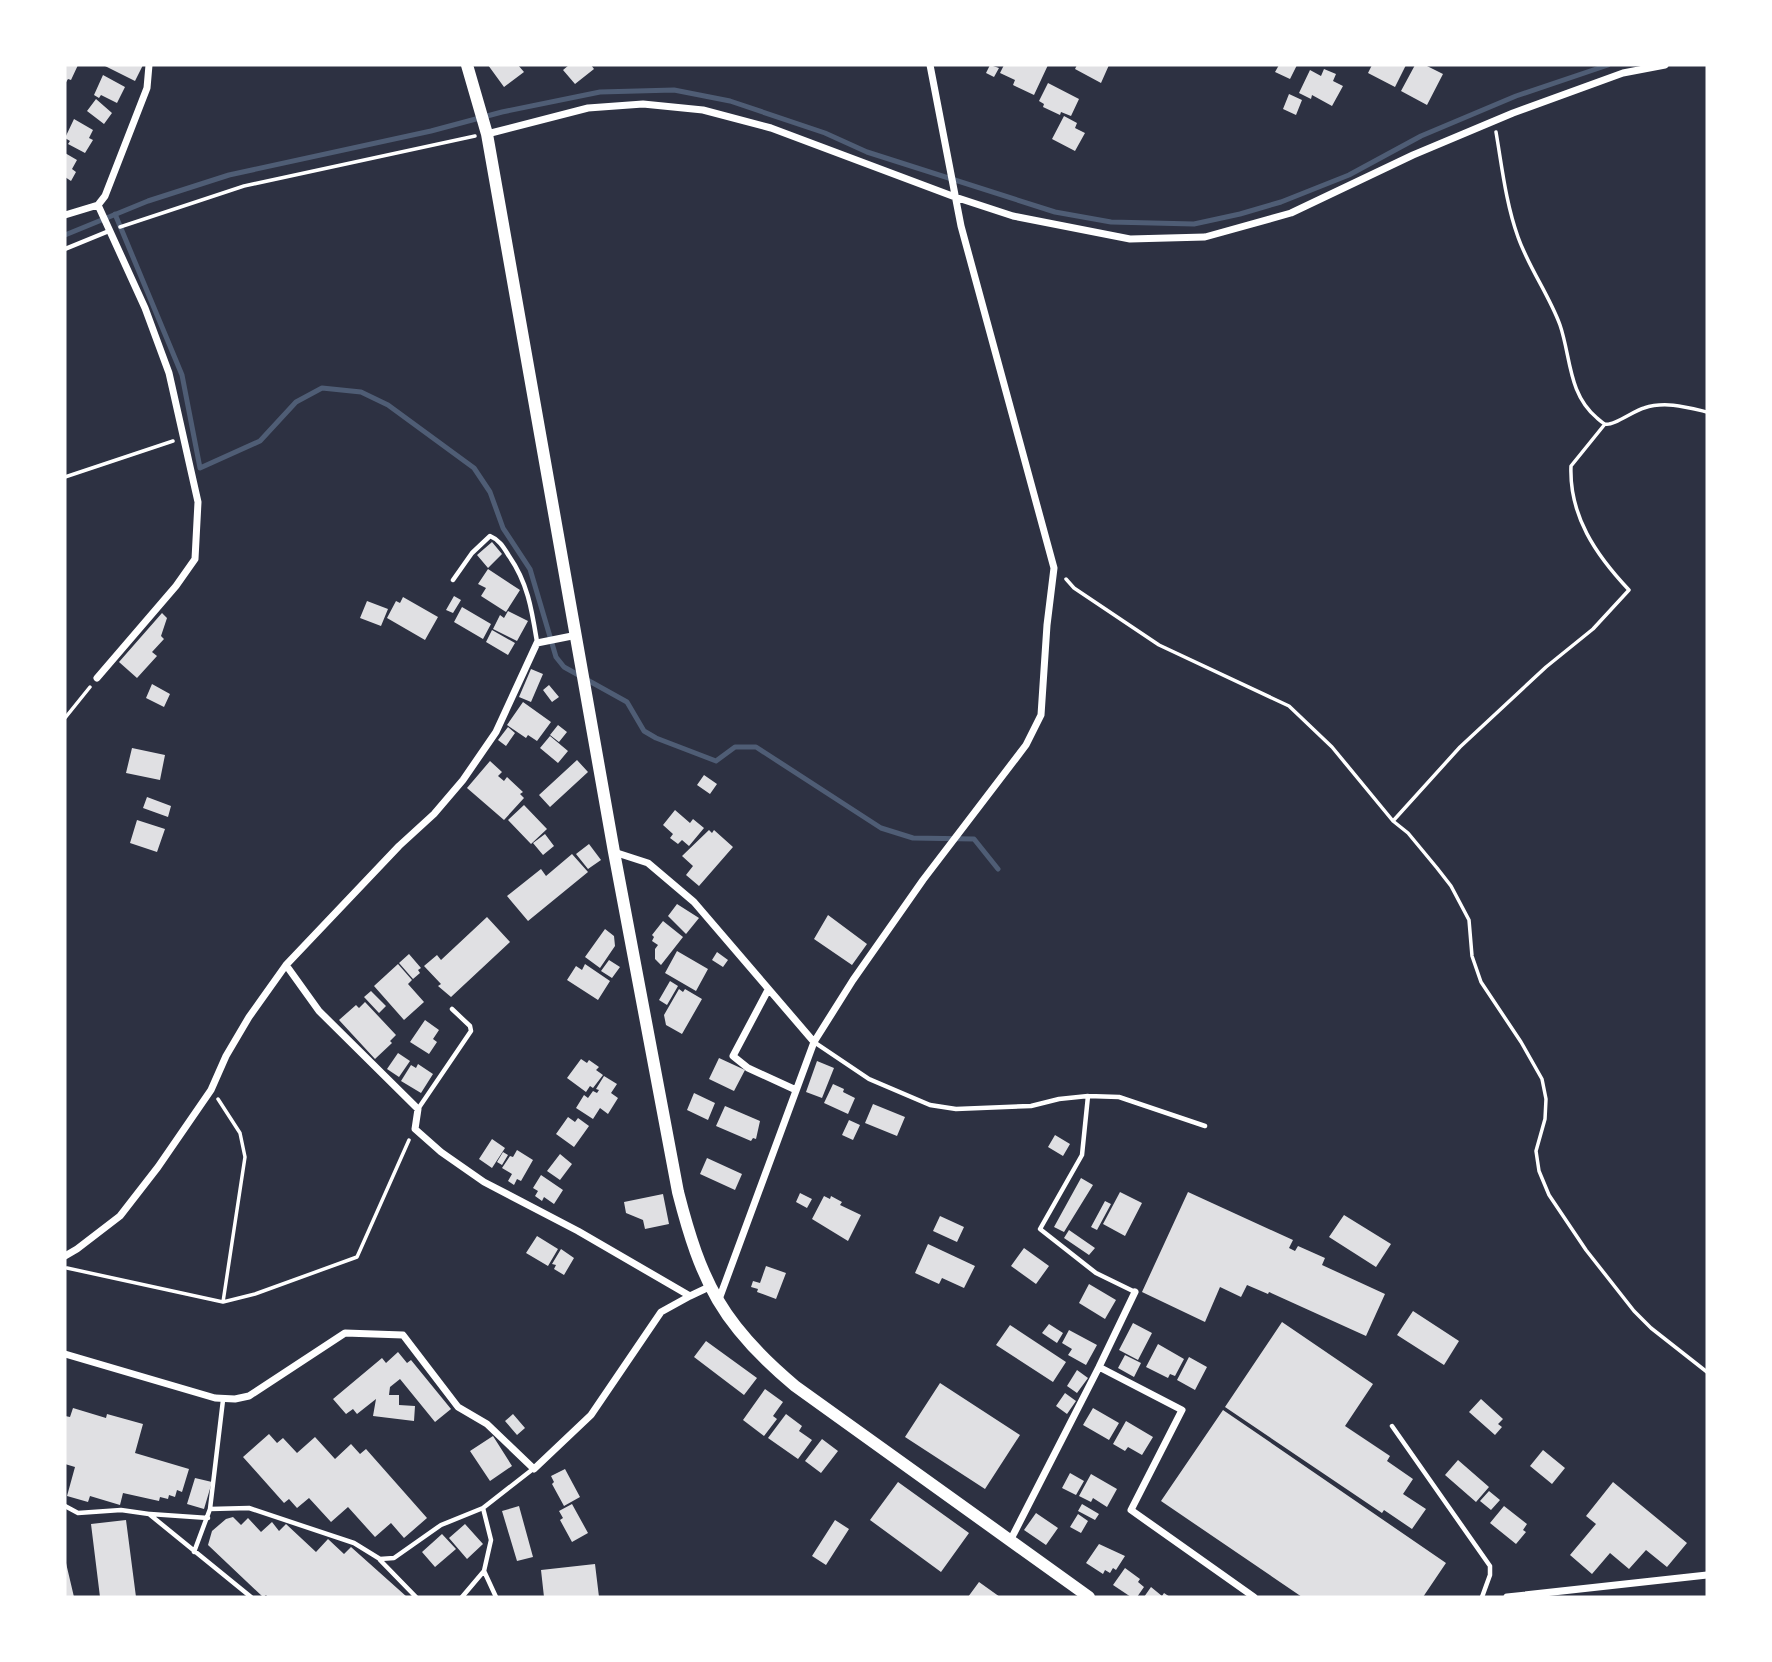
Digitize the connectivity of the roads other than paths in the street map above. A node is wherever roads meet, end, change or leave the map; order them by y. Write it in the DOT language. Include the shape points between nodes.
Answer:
graph roads {
  1 [pos="149,65"];
  2 [pos="467,65"];
  3 [pos="930,65"];
  4 [pos="1665,65"];
  5 [pos="487,132"];
  6 [pos="955,197"];
  7 [pos="98,205"];
  8 [pos="65,215"];
  9 [pos="110,231"];
  10 [pos="65,249"];
  11 [pos="453,580"];
  12 [pos="577,635"];
  13 [pos="537,643"];
  14 [pos="97,678"];
  15 [pos="614,852"];
  16 [pos="286,965"];
  17 [pos="768,990"];
  18 [pos="452,1009"];
  19 [pos="814,1042"];
  20 [pos="796,1090"];
  21 [pos="1088,1096"];
  22 [pos="418,1109"];
  23 [pos="1205,1126"];
  24 [pos="65,1256"];
  25 [pos="709,1287"];
  26 [pos="1135,1292"];
  27 [pos="690,1296"];
  28 [pos="718,1303"];
  29 [pos="65,1354"];
  30 [pos="1099,1367"];
  31 [pos="223,1400"];
  32 [pos="1392,1426"];
  33 [pos="534,1469"];
  34 [pos="65,1506"];
  35 [pos="483,1508"];
  36 [pos="211,1509"];
  37 [pos="149,1514"];
  38 [pos="208,1518"];
  39 [pos="1010,1541"];
  40 [pos="194,1552"];
  41 [pos="380,1559"];
  42 [pos="484,1572"];
  43 [pos="1707,1575"];
  44 [pos="251,1597"];
  45 [pos="416,1597"];
  46 [pos="462,1597"];
  47 [pos="496,1597"];
  48 [pos="1089,1597"];
  49 [pos="1254,1597"];
  50 [pos="1482,1597"];
  51 [pos="1507,1597"];
  1 -- 7 [label="street" via="147,88"];
  2 -- 5 [label="main road"];
  3 -- 6 [label="street"];
  4 -- 6 [label="street" via="1623,73 1494,120 1291,213 1205,237 1130,239 1013,216"];
  5 -- 6 [label="street" via="588,108 643,104 703,110 771,128"];
  5 -- 12 [label="main road"];
  6 -- 19 [label="street" via="1054,568 1041,715 1026,746 923,880"];
  7 -- 8 [label="street"];
  7 -- 9 [label="street"];
  9 -- 10 [label="lane"];
  9 -- 14 [label="street" via="169,373 198,502 195,559"];
  11 -- 13 [label="lane" via="490,536 497,539 528,590"];
  12 -- 13 [label="street"];
  12 -- 15 [label="main road"];
  13 -- 16 [label="street" via="496,732 463,780"];
  15 -- 17 [label="street" via="648,863 676,885"];
  15 -- 25 [label="main road" via="678,1192"];
  16 -- 22 [label="street" via="319,1011"];
  16 -- 24 [label="street" via="232,1046 211,1090 158,1167 120,1216"];
  17 -- 19 [label="street"];
  17 -- 20 [label="street" via="733,1056"];
  18 -- 22 [label="lane" via="471,1031"];
  19 -- 20 [label="street"];
  19 -- 21 [label="lane" via="869,1079 930,1105 956,1109 1031,1106"];
  20 -- 28 [label="street"];
  21 -- 23 [label="lane" via="1119,1097"];
  21 -- 26 [label="lane" via="1082,1155 1040,1229 1096,1273"];
  22 -- 27 [label="street" via="415,1129 484,1182"];
  25 -- 27 [label="street"];
  25 -- 28 [label="main road"];
  26 -- 30 [label="street"];
  27 -- 33 [label="street" via="662,1312 591,1415"];
  28 -- 39 [label="main road" via="765,1362"];
  29 -- 31 [label="street"];
  30 -- 39 [label="street"];
  30 -- 49 [label="street" via="1182,1410 1131,1510"];
  31 -- 33 [label="street" via="249,1396 345,1333 403,1335 458,1407 487,1424"];
  31 -- 36 [label="lane"];
  32 -- 50 [label="lane" via="1490,1566"];
  33 -- 35 [label="lane"];
  34 -- 37 [label="lane" via="78,1513 121,1510"];
  35 -- 41 [label="lane" via="441,1525 394,1558"];
  35 -- 42 [label="lane" via="491,1541"];
  36 -- 38 [label="lane"];
  36 -- 41 [label="lane" via="249,1508 354,1543"];
  37 -- 38 [label="lane"];
  37 -- 40 [label="lane"];
  38 -- 40 [label="lane"];
  39 -- 48 [label="main road"];
  40 -- 44 [label="lane"];
  41 -- 45 [label="lane"];
  42 -- 46 [label="lane"];
  42 -- 47 [label="lane"];
  43 -- 51 [label="street"];
}
